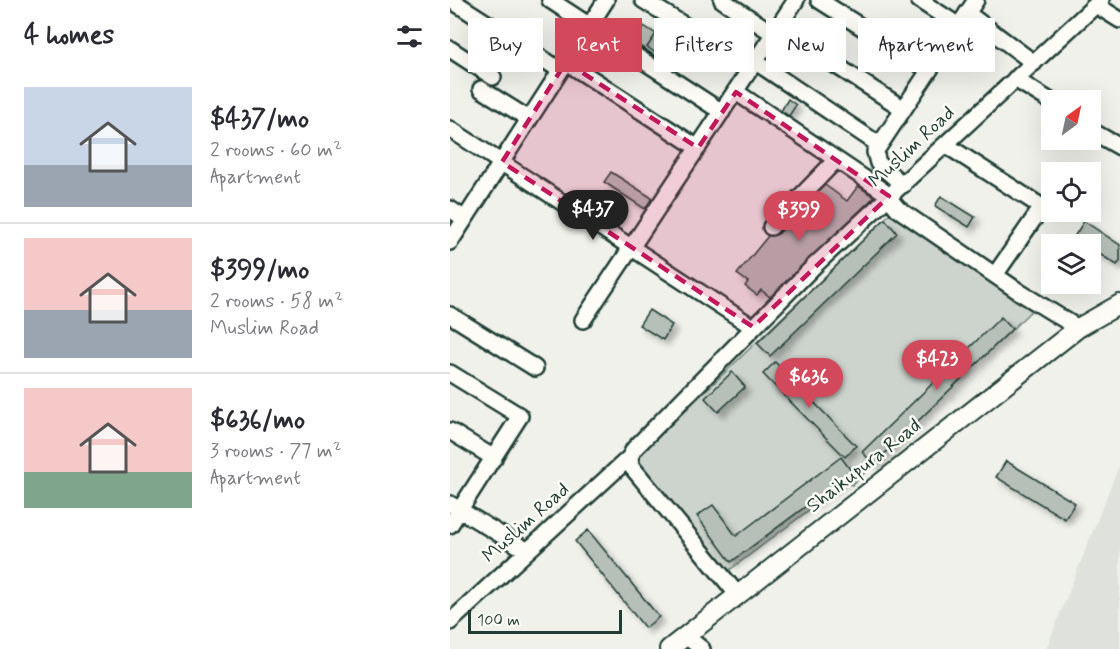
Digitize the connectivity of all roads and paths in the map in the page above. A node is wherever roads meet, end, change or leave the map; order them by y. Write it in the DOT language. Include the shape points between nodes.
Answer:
graph roads {
  1 [pos="451,0"];
  2 [pos="550,0"];
  3 [pos="606,0"];
  4 [pos="643,0"];
  5 [pos="722,0"];
  6 [pos="796,0"];
  7 [pos="819,0"];
  8 [pos="919,0"];
  9 [pos="976,0"];
  10 [pos="1093,3"];
  11 [pos="578,18"];
  12 [pos="595,18"];
  13 [pos="784,18"];
  14 [pos="959,18"];
  15 [pos="964,18"];
  16 [pos="1120,20"];
  17 [pos="766,25"];
  18 [pos="858,25"];
  19 [pos="995,39"];
  20 [pos="766,46"];
  21 [pos="450,49"];
  22 [pos="642,60"];
  23 [pos="555,61"];
  24 [pos="756,62"];
  25 [pos="1034,63"];
  26 [pos="559,72"];
  27 [pos="573,72"];
  28 [pos="843,72"];
  29 [pos="928,72"];
  30 [pos="493,77"];
  31 [pos="1015,79"];
  32 [pos="481,89"];
  33 [pos="736,92"];
  34 [pos="1041,95"];
  35 [pos="902,108"];
  36 [pos="722,112"];
  37 [pos="529,119"];
  38 [pos="450,129"];
  39 [pos="1101,136"];
  40 [pos="878,144"];
  41 [pos="946,145"];
  42 [pos="1120,147"];
  43 [pos="698,148"];
  44 [pos="836,160"];
  45 [pos="502,162"];
  46 [pos="903,185"];
  47 [pos="889,196"];
  48 [pos="450,209"];
  49 [pos="465,219"];
  50 [pos="771,227"];
  51 [pos="450,242"];
  52 [pos="632,246"];
  53 [pos="995,275"];
  54 [pos="1120,304"];
  55 [pos="1120,313"];
  56 [pos="450,315"];
  57 [pos="583,320"];
  58 [pos="753,327"];
  59 [pos="1078,328"];
  60 [pos="535,368"];
  61 [pos="450,374"];
  62 [pos="450,431"];
  63 [pos="630,457"];
  64 [pos="494,458"];
  65 [pos="455,508"];
  66 [pos="450,525"];
  67 [pos="526,550"];
  68 [pos="737,594"];
  69 [pos="456,607"];
  70 [pos="450,622"];
  71 [pos="692,646"];
  72 [pos="669,649"];
  1 -- 23 [label="street"];
  2 -- 11 [label="street"];
  3 -- 12 [label="street"];
  4 -- 24 [label="street" via="710,41"];
  5 -- 17 [label="street"];
  6 -- 13 [label="street"];
  7 -- 18 [label="street"];
  8 -- 14 [label="street"];
  9 -- 15 [label="street"];
  10 -- 16 [label="street"];
  10 -- 25 [label="street, Muslim Road"];
  19 -- 25 [label="street"];
  20 -- 24 [label="street"];
  21 -- 30 [label="street"];
  22 -- 36 [label="street"];
  24 -- 33 [label="street"];
  24 -- 40 [label="street"];
  25 -- 31 [label="street, Muslim Road"];
  26 -- 37 [label="street"];
  27 -- 43 [label="street"];
  28 -- 35 [label="street"];
  29 -- 35 [label="street"];
  31 -- 34 [label="street"];
  31 -- 41 [label="street, Muslim Road"];
  32 -- 37 [label="street"];
  33 -- 36 [label="street"];
  33 -- 44 [label="street"];
  35 -- 40 [label="street"];
  36 -- 43 [label="street"];
  37 -- 45 [label="street"];
  38 -- 45 [label="street"];
  39 -- 42 [label="street"];
  40 -- 46 [label="street" via="876,160"];
  41 -- 46 [label="street, Muslim Road"];
  41 -- 53 [label="street" via="1042,207"];
  43 -- 52 [label="street"];
  44 -- 47 [label="street"];
  44 -- 50 [label="street"];
  45 -- 49 [label="street"];
  45 -- 52 [label="street"];
  46 -- 47 [label="street, Muslim Road"];
  47 -- 53 [label="street" via="898,209"];
  47 -- 58 [label="street, Muslim Road"];
  48 -- 49 [label="street"];
  49 -- 51 [label="street"];
  52 -- 57 [label="street"];
  52 -- 58 [label="street"];
  53 -- 59 [label="street"];
  54 -- 59 [label="main road, Shaikupura Road"];
  55 -- 71 [label="main road, Shaikupura Road" via="1065,349"];
  56 -- 60 [label="street"];
  58 -- 63 [label="street, Muslim Road" via="639,441"];
  59 -- 68 [label="main road, Shaikupura Road"];
  61 -- 64 [label="street" via="520,416"];
  62 -- 64 [label="street"];
  63 -- 67 [label="street, Muslim Road"];
  63 -- 68 [label="street" via="637,474"];
  64 -- 65 [label="street"];
  65 -- 66 [label="street"];
  65 -- 67 [label="street"];
  67 -- 69 [label="street, Muslim Road"];
  68 -- 72 [label="main road, Shaikupura Road"];
  69 -- 70 [label="street, Muslim Road"];
}
